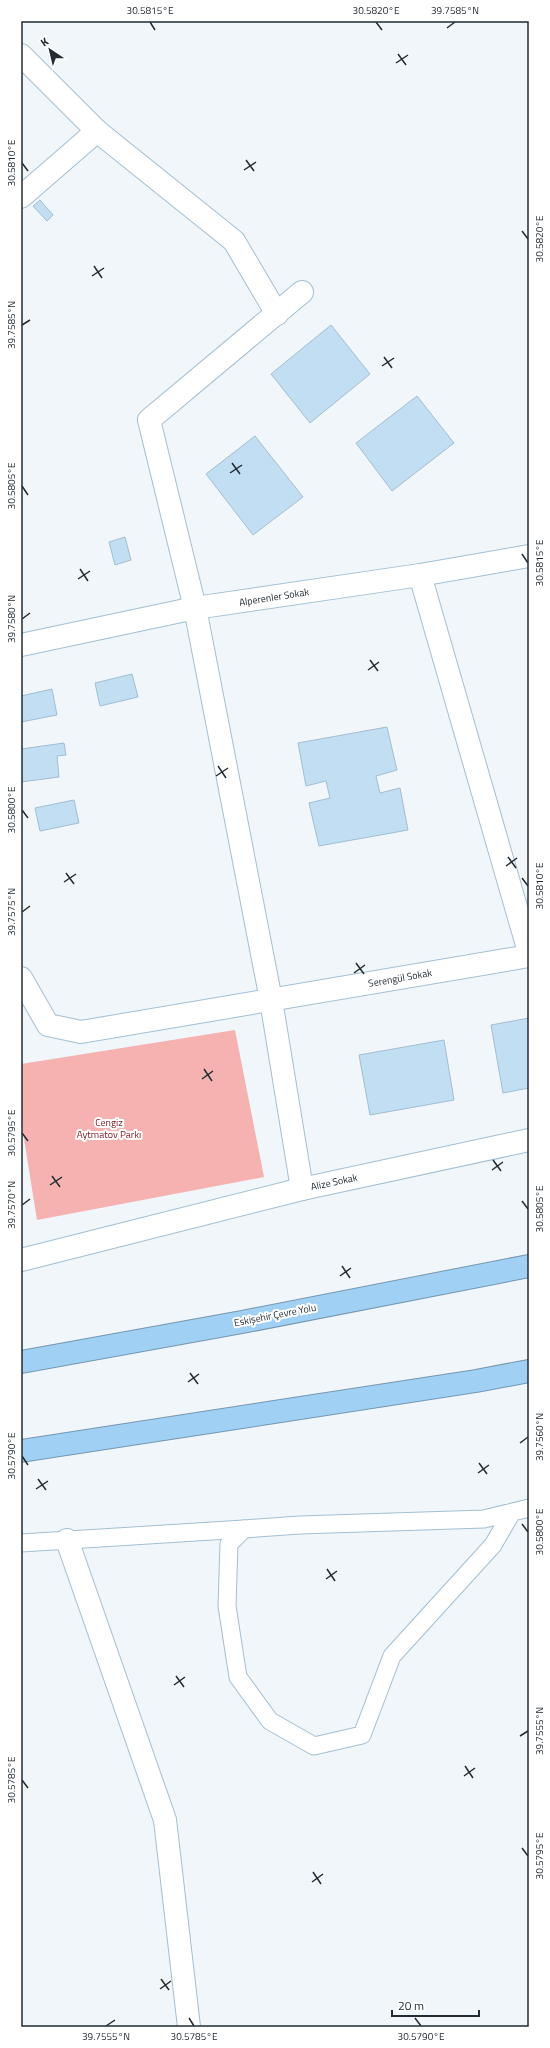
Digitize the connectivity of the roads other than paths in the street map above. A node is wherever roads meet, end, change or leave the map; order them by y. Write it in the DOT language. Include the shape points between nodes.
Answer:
graph roads {
  1 [pos="21,55"];
  2 [pos="97,130"];
  3 [pos="21,197"];
  4 [pos="302,292"];
  5 [pos="277,314"];
  6 [pos="529,556"];
  7 [pos="420,575"];
  8 [pos="195,608"];
  9 [pos="21,645"];
  10 [pos="529,952"];
  11 [pos="529,956"];
  12 [pos="21,978"];
  13 [pos="271,1000"];
  14 [pos="529,1140"];
  15 [pos="302,1188"];
  16 [pos="21,1260"];
  17 [pos="529,1266"];
  18 [pos="21,1362"];
  19 [pos="529,1371"];
  20 [pos="21,1452"];
  21 [pos="529,1508"];
  22 [pos="512,1512"];
  23 [pos="244,1529"];
  24 [pos="66,1540"];
  25 [pos="21,1543"];
  26 [pos="189,2027"];
  1 -- 2 [label="street"];
  2 -- 3 [label="street"];
  2 -- 5 [label="street" via="234,241"];
  4 -- 5 [label="street"];
  5 -- 8 [label="street, Alize Sokak" via="149,420"];
  6 -- 7 [label="street, Alperenler Sokak"];
  7 -- 8 [label="street, Alperenler Sokak"];
  7 -- 10 [label="street"];
  8 -- 9 [label="street, Alperenler Sokak"];
  8 -- 13 [label="street, Alize Sokak"];
  11 -- 13 [label="street, Serengül Sokak"];
  12 -- 13 [label="street, Serengül Sokak" via="48,1025 81,1032"];
  13 -- 15 [label="street, Alize Sokak"];
  14 -- 15 [label="street, Alize Sokak"];
  15 -- 16 [label="street"];
  17 -- 18 [label="highway, Eskişehir Çevre Yolu"];
  19 -- 20 [label="highway"];
  21 -- 22 [label="lane"];
  22 -- 23 [label="lane" via="484,1519"];
  22 -- 23 [label="lane" via="493,1545 392,1656 362,1735 314,1746 270,1721 238,1677 227,1606 230,1544"];
  23 -- 24 [label="lane"];
  24 -- 25 [label="lane"];
  24 -- 26 [label="street" via="165,1820"];
}
